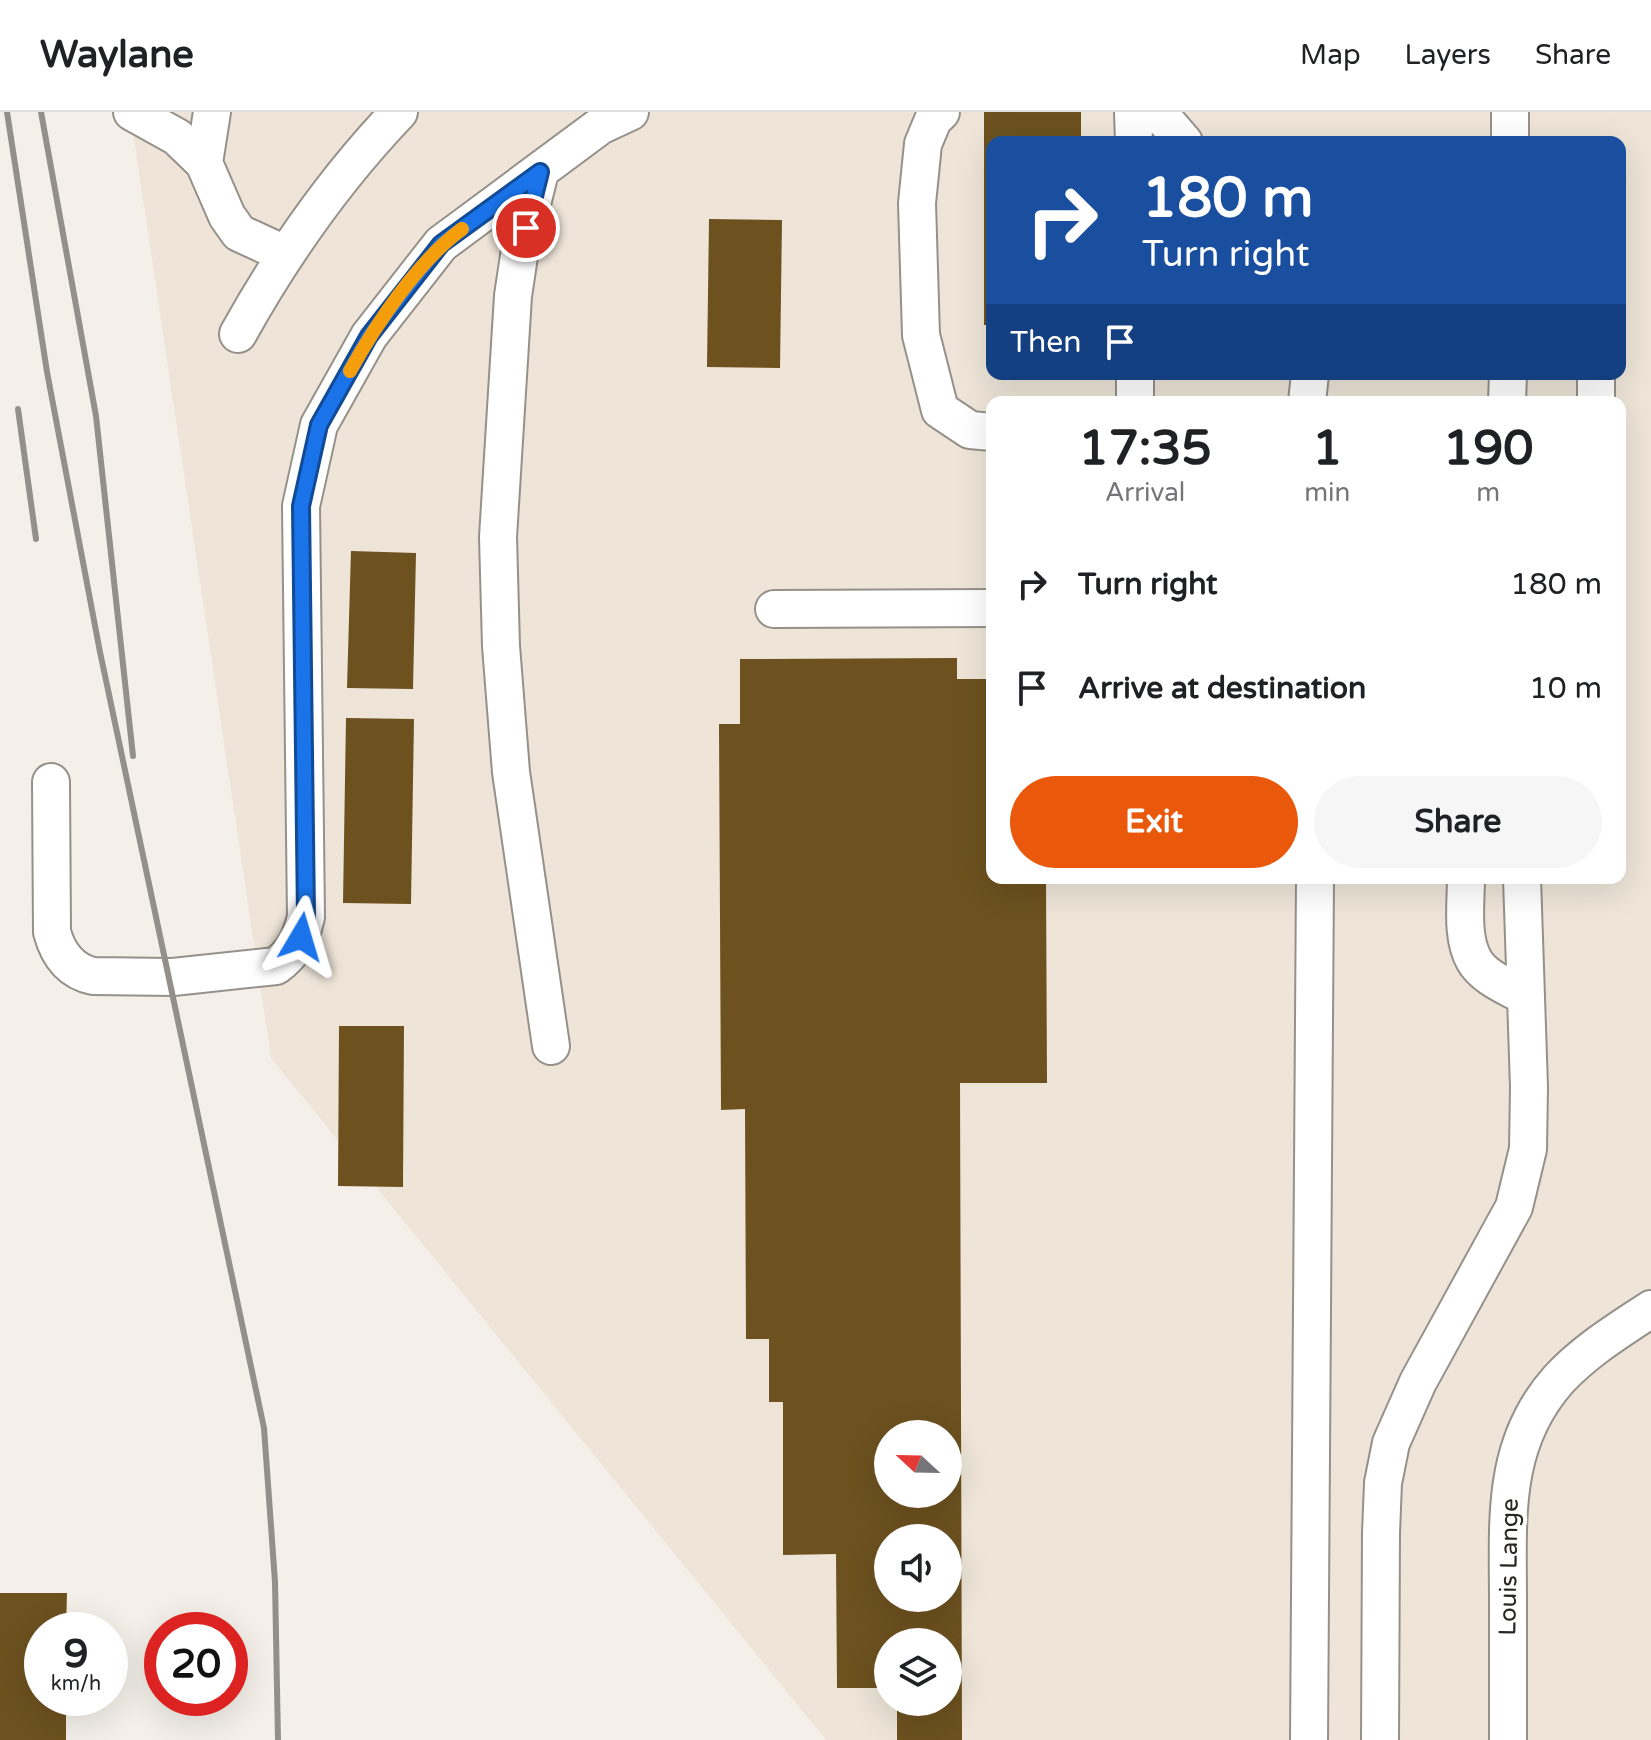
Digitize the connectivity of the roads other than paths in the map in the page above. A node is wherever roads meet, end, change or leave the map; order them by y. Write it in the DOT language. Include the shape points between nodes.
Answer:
graph roads {
  1 [pos="132,112"];
  2 [pos="212,112"];
  3 [pos="399,112"];
  4 [pos="630,112"];
  5 [pos="941,112"];
  6 [pos="1133,112"];
  7 [pos="1158,112"];
  8 [pos="1510,112"];
  9 [pos="1134,136"];
  10 [pos="1179,136"];
  11 [pos="1510,136"];
  12 [pos="204,163"];
  13 [pos="540,172"];
  14 [pos="285,254"];
  15 [pos="238,334"];
  16 [pos="986,431"];
  17 [pos="986,608"];
  18 [pos="774,609"];
  19 [pos="51,782"];
  20 [pos="1315,884"];
  21 [pos="1466,884"];
  22 [pos="1530,884"];
  23 [pos="1526,997"];
  24 [pos="551,1046"];
  25 [pos="1651,1309"];
  26 [pos="1309,1740"];
  27 [pos="1380,1740"];
  28 [pos="1508,1740"];
  1 -- 12 [label="street" via="177,137"];
  2 -- 12 [label="street"];
  3 -- 14 [label="street" via="335,184"];
  4 -- 13 [label="street" via="600,126"];
  5 -- 16 [label="street" via="923,144 917,203 921,335 940,410 970,430"];
  6 -- 9 [label="street"];
  7 -- 10 [label="street"];
  8 -- 11 [label="street"];
  12 -- 14 [label="street" via="239,233"];
  13 -- 19 [label="street" via="441,244 369,336 319,425 301,506 306,917 295,948 276,966 173,977 82,973 56,948 52,932"];
  13 -- 24 [label="street" via="511,311 498,537 511,772"];
  14 -- 15 [label="street"];
  17 -- 18 [label="street"];
  20 -- 26 [label="street"];
  21 -- 23 [label="street" via="1467,935 1474,961"];
  22 -- 23 [label="street"];
  23 -- 27 [label="street" via="1528,1149 1514,1207 1418,1382 1391,1443 1383,1483"];
  25 -- 28 [label="street, Louis Lange" via="1558,1380 1518,1451 1508,1504"];
}
